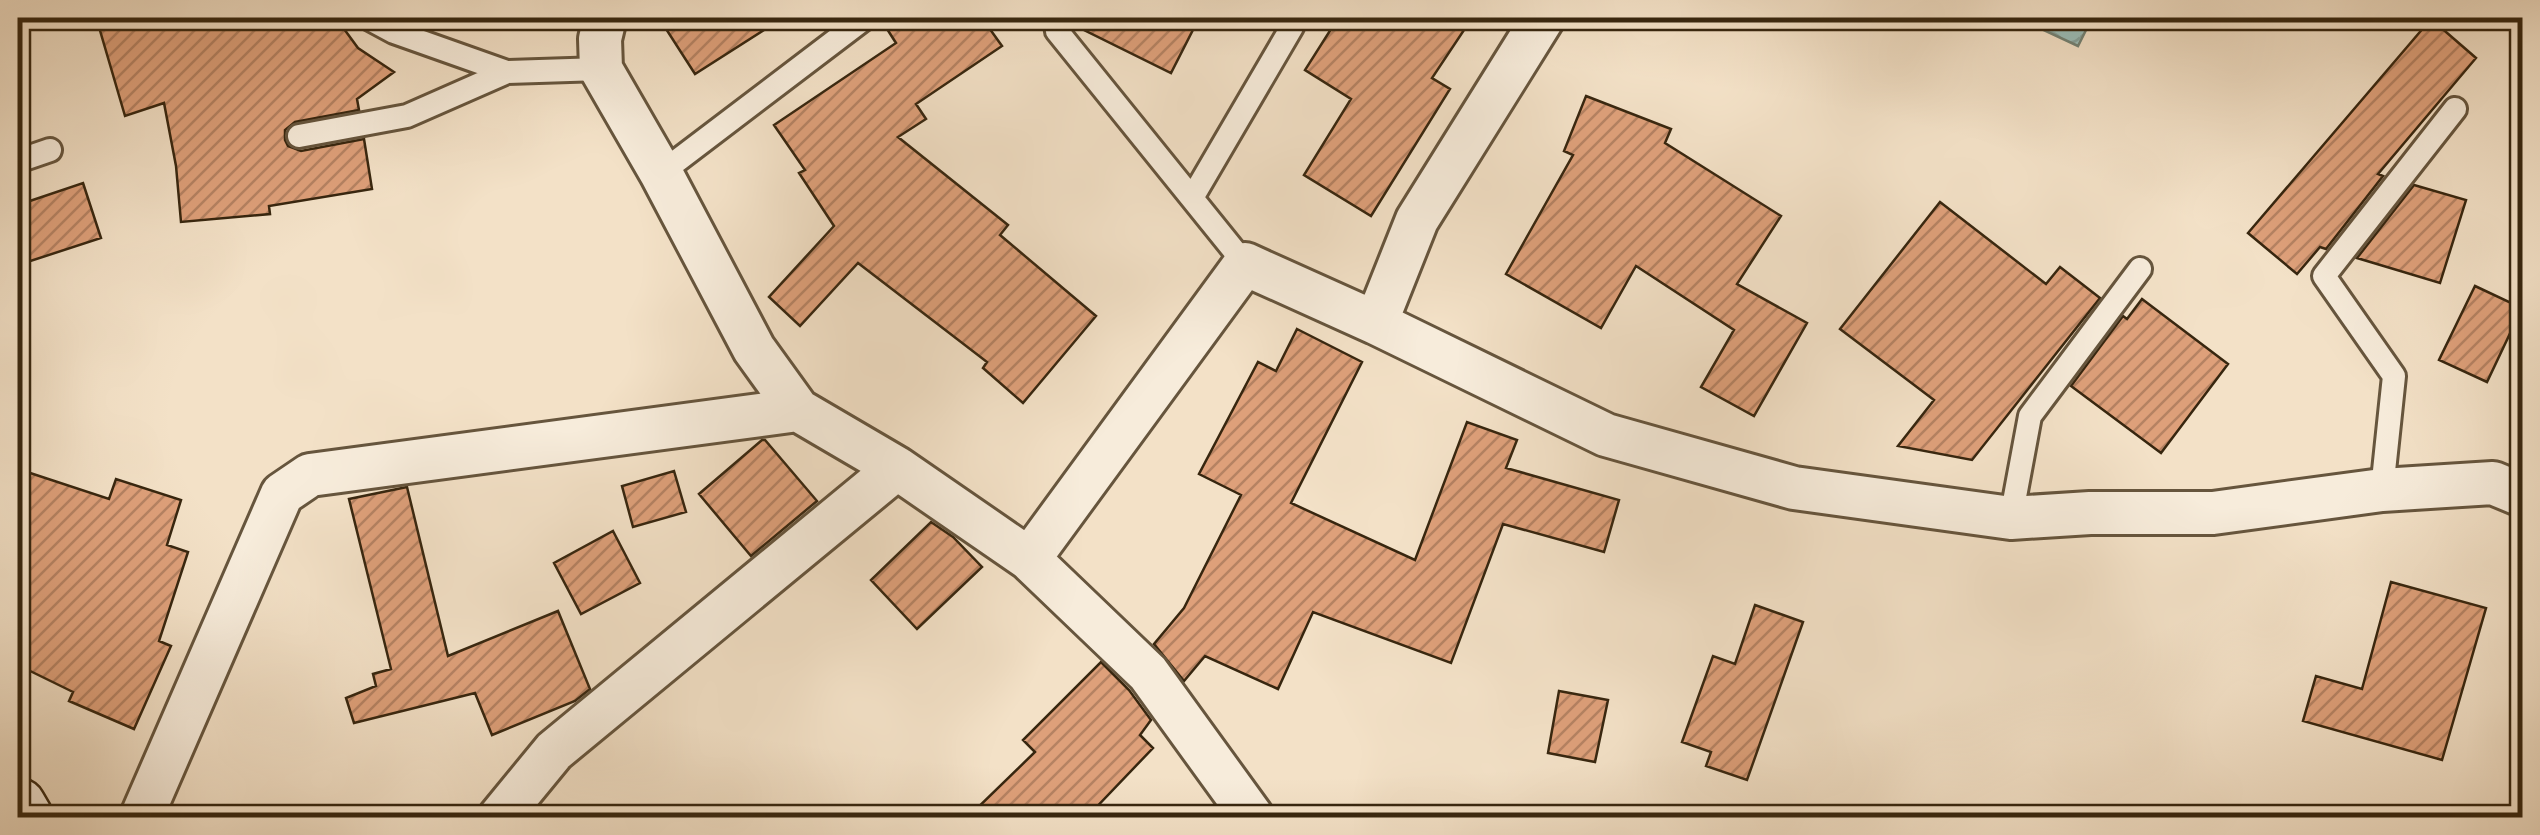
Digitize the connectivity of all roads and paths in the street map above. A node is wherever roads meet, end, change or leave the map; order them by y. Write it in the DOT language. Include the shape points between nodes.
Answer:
graph roads {
  1 [pos="368,18"];
  2 [pos="605,18"];
  3 [pos="865,18"];
  4 [pos="1063,18"];
  5 [pos="1543,18"];
  6 [pos="1292,27"];
  7 [pos="602,70"];
  8 [pos="508,72"];
  9 [pos="2455,109"];
  10 [pos="299,136"];
  11 [pos="50,150"];
  12 [pos="18,161"];
  13 [pos="661,173"];
  14 [pos="1192,198"];
  15 [pos="1245,264"];
  16 [pos="2140,269"];
  17 [pos="1376,323"];
  18 [pos="798,410"];
  19 [pos="896,468"];
  20 [pos="2382,490"];
  21 [pos="2522,495"];
  22 [pos="2010,518"];
  23 [pos="1029,559"];
  24 [pos="18,806"];
  25 [pos="25,818"];
  26 [pos="141,818"];
  27 [pos="498,818"];
  28 [pos="1253,818"];
  1 -- 8 [label="lane"];
  2 -- 7 [label="street"];
  3 -- 13 [label="lane"];
  4 -- 14 [label="lane" via="1056,30"];
  5 -- 17 [label="street" via="1417,220"];
  6 -- 14 [label="lane"];
  7 -- 8 [label="lane"];
  7 -- 13 [label="street"];
  8 -- 10 [label="lane" via="408,116"];
  9 -- 20 [label="lane" via="2324,276 2394,376"];
  11 -- 12 [label="lane"];
  13 -- 18 [label="street" via="754,350"];
  14 -- 15 [label="lane"];
  15 -- 17 [label="street"];
  15 -- 23 [label="street"];
  16 -- 22 [label="lane" via="2030,416"];
  17 -- 22 [label="street" via="1606,435 1794,488"];
  18 -- 19 [label="street"];
  18 -- 26 [label="street" via="310,475 282,494"];
  19 -- 23 [label="street"];
  19 -- 27 [label="street" via="554,752"];
  20 -- 21 [label="street" via="2493,484"];
  20 -- 22 [label="street" via="2213,513"];
  23 -- 28 [label="street" via="1148,673"];
  24 -- 25 [label="street"];
}
